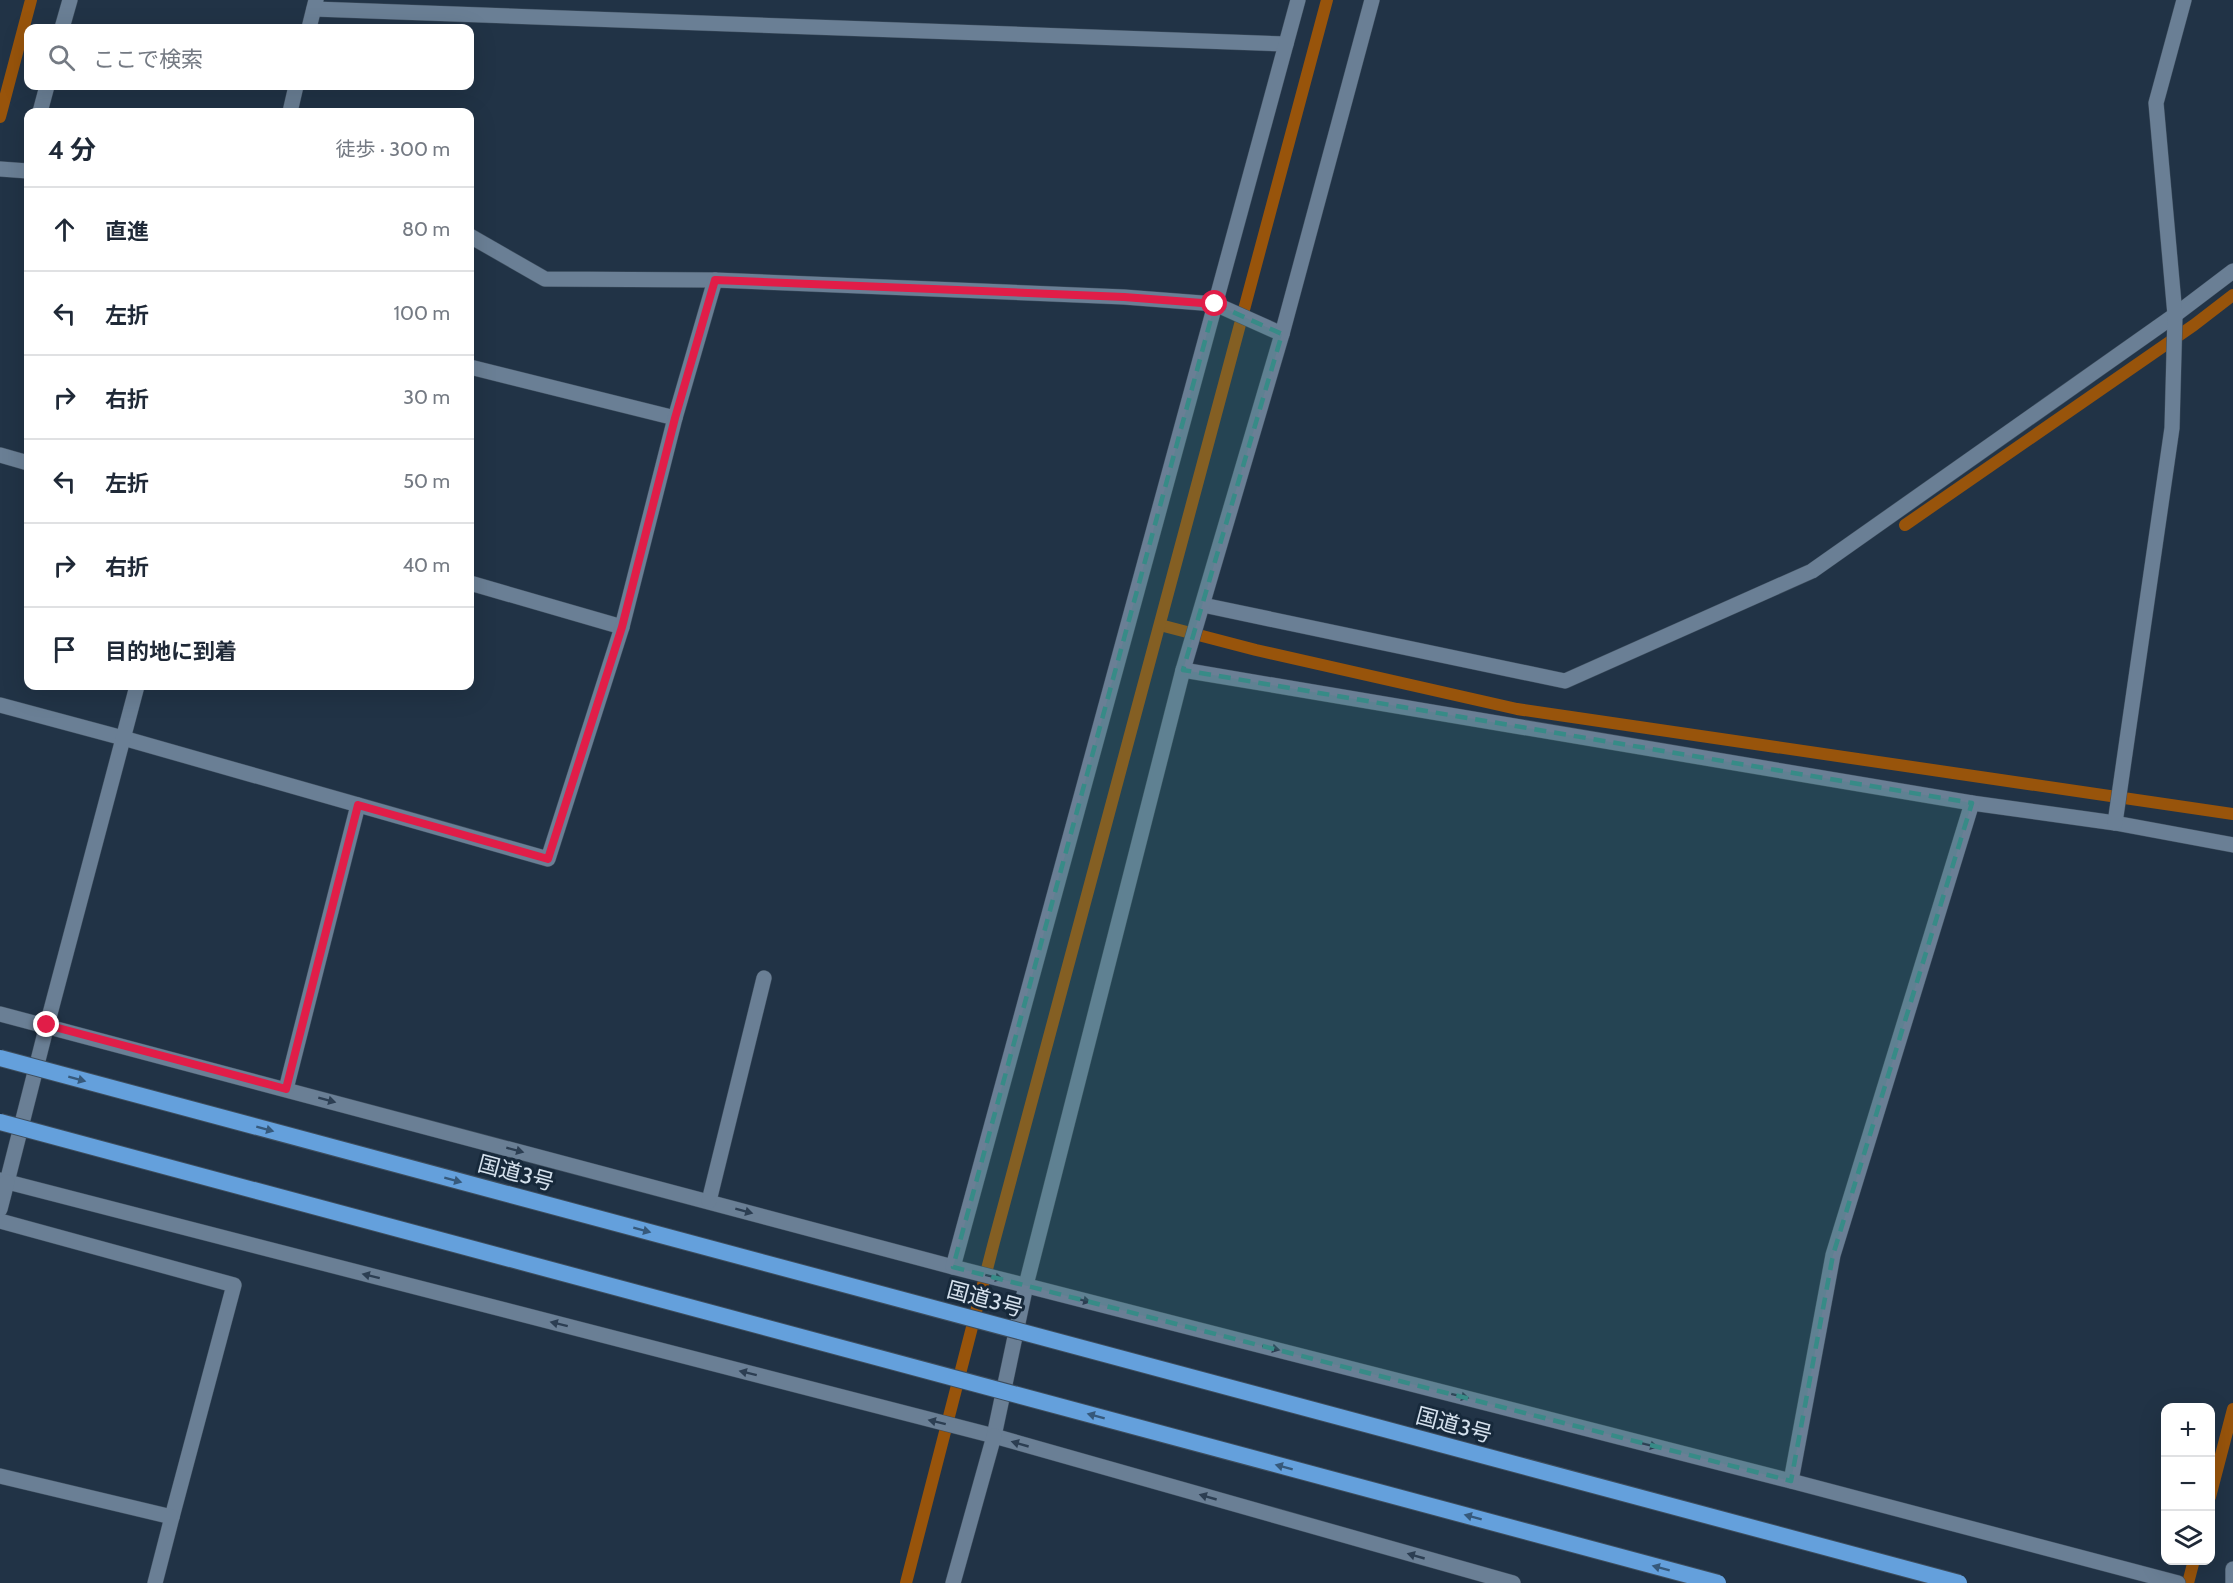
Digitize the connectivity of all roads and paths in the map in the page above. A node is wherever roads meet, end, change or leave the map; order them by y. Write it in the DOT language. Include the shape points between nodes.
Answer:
graph roads {
  1 [pos="70,0"];
  2 [pos="1298,0"];
  3 [pos="1372,0"];
  4 [pos="2184,0"];
  5 [pos="315,4"];
  6 [pos="63,24"];
  7 [pos="310,24"];
  8 [pos="1286,44"];
  9 [pos="46,90"];
  10 [pos="295,90"];
  11 [pos="41,108"];
  12 [pos="291,108"];
  13 [pos="0,168"];
  14 [pos="24,170"];
  15 [pos="474,238"];
  16 [pos="2233,271"];
  17 [pos="715,280"];
  18 [pos="1215,304"];
  19 [pos="2175,315"];
  20 [pos="1282,334"];
  21 [pos="474,368"];
  22 [pos="675,418"];
  23 [pos="0,456"];
  24 [pos="24,462"];
  25 [pos="474,584"];
  26 [pos="1203,605"];
  27 [pos="622,627"];
  28 [pos="1183,670"];
  29 [pos="136,690"];
  30 [pos="0,705"];
  31 [pos="123,738"];
  32 [pos="1972,803"];
  33 [pos="358,805"];
  34 [pos="2115,823"];
  35 [pos="2233,845"];
  36 [pos="764,978"];
  37 [pos="0,1014"];
  38 [pos="47,1025"];
  39 [pos="0,1058"];
  40 [pos="286,1089"];
  41 [pos="0,1122"];
  42 [pos="3,1181"];
  43 [pos="709,1201"];
  44 [pos="0,1209"];
  45 [pos="0,1221"];
  46 [pos="953,1267"];
  47 [pos="1026,1285"];
  48 [pos="994,1436"];
  49 [pos="0,1476"];
  50 [pos="1791,1481"];
  51 [pos="172,1517"];
  52 [pos="2233,1569"];
  53 [pos="155,1583"];
  54 [pos="953,1583"];
  55 [pos="1513,1583"];
  56 [pos="1718,1583"];
  57 [pos="1959,1583"];
  58 [pos="2178,1583"];
  59 [pos="2233,1583"];
  1 -- 6 [label="street"];
  2 -- 8 [label="street"];
  3 -- 20 [label="street"];
  4 -- 19 [label="street" via="2156,104"];
  5 -- 7 [label="street"];
  5 -- 8 [label="street"];
  8 -- 18 [label="street"];
  9 -- 11 [label="street"];
  10 -- 12 [label="street"];
  13 -- 14 [label="street"];
  15 -- 17 [label="street" via="545,279"];
  16 -- 19 [label="street"];
  17 -- 18 [label="street"];
  17 -- 22 [label="street"];
  18 -- 20 [label="street"];
  18 -- 46 [label="street"];
  19 -- 26 [label="street" via="1812,571 1564,681"];
  19 -- 34 [label="street" via="2172,429"];
  20 -- 26 [label="street"];
  21 -- 22 [label="street"];
  22 -- 27 [label="street"];
  23 -- 24 [label="street"];
  25 -- 27 [label="street"];
  26 -- 28 [label="street"];
  27 -- 33 [label="street" via="548,859"];
  28 -- 32 [label="street"];
  28 -- 47 [label="street"];
  29 -- 31 [label="street"];
  30 -- 31 [label="street"];
  31 -- 33 [label="street"];
  31 -- 38 [label="street"];
  32 -- 34 [label="street"];
  32 -- 50 [label="street" via="1833,1255"];
  33 -- 40 [label="street"];
  34 -- 35 [label="street"];
  36 -- 43 [label="street"];
  37 -- 38 [label="street"];
  38 -- 40 [label="street"];
  38 -- 42 [label="street"];
  39 -- 57 [label="highway, 国道3号, one-way, bridge"];
  40 -- 43 [label="street, one-way"];
  56 -- 41 [label="highway, one-way, bridge"];
  42 -- 44 [label="street"];
  48 -- 42 [label="street, one-way"];
  43 -- 46 [label="street, one-way"];
  45 -- 51 [label="street" via="234,1285"];
  46 -- 47 [label="street, one-way"];
  47 -- 48 [label="street"];
  47 -- 50 [label="street, one-way"];
  48 -- 54 [label="street"];
  55 -- 48 [label="street, one-way"];
  49 -- 51 [label="street"];
  50 -- 58 [label="street"];
  51 -- 53 [label="street"];
  52 -- 59 [label="street"];
}
